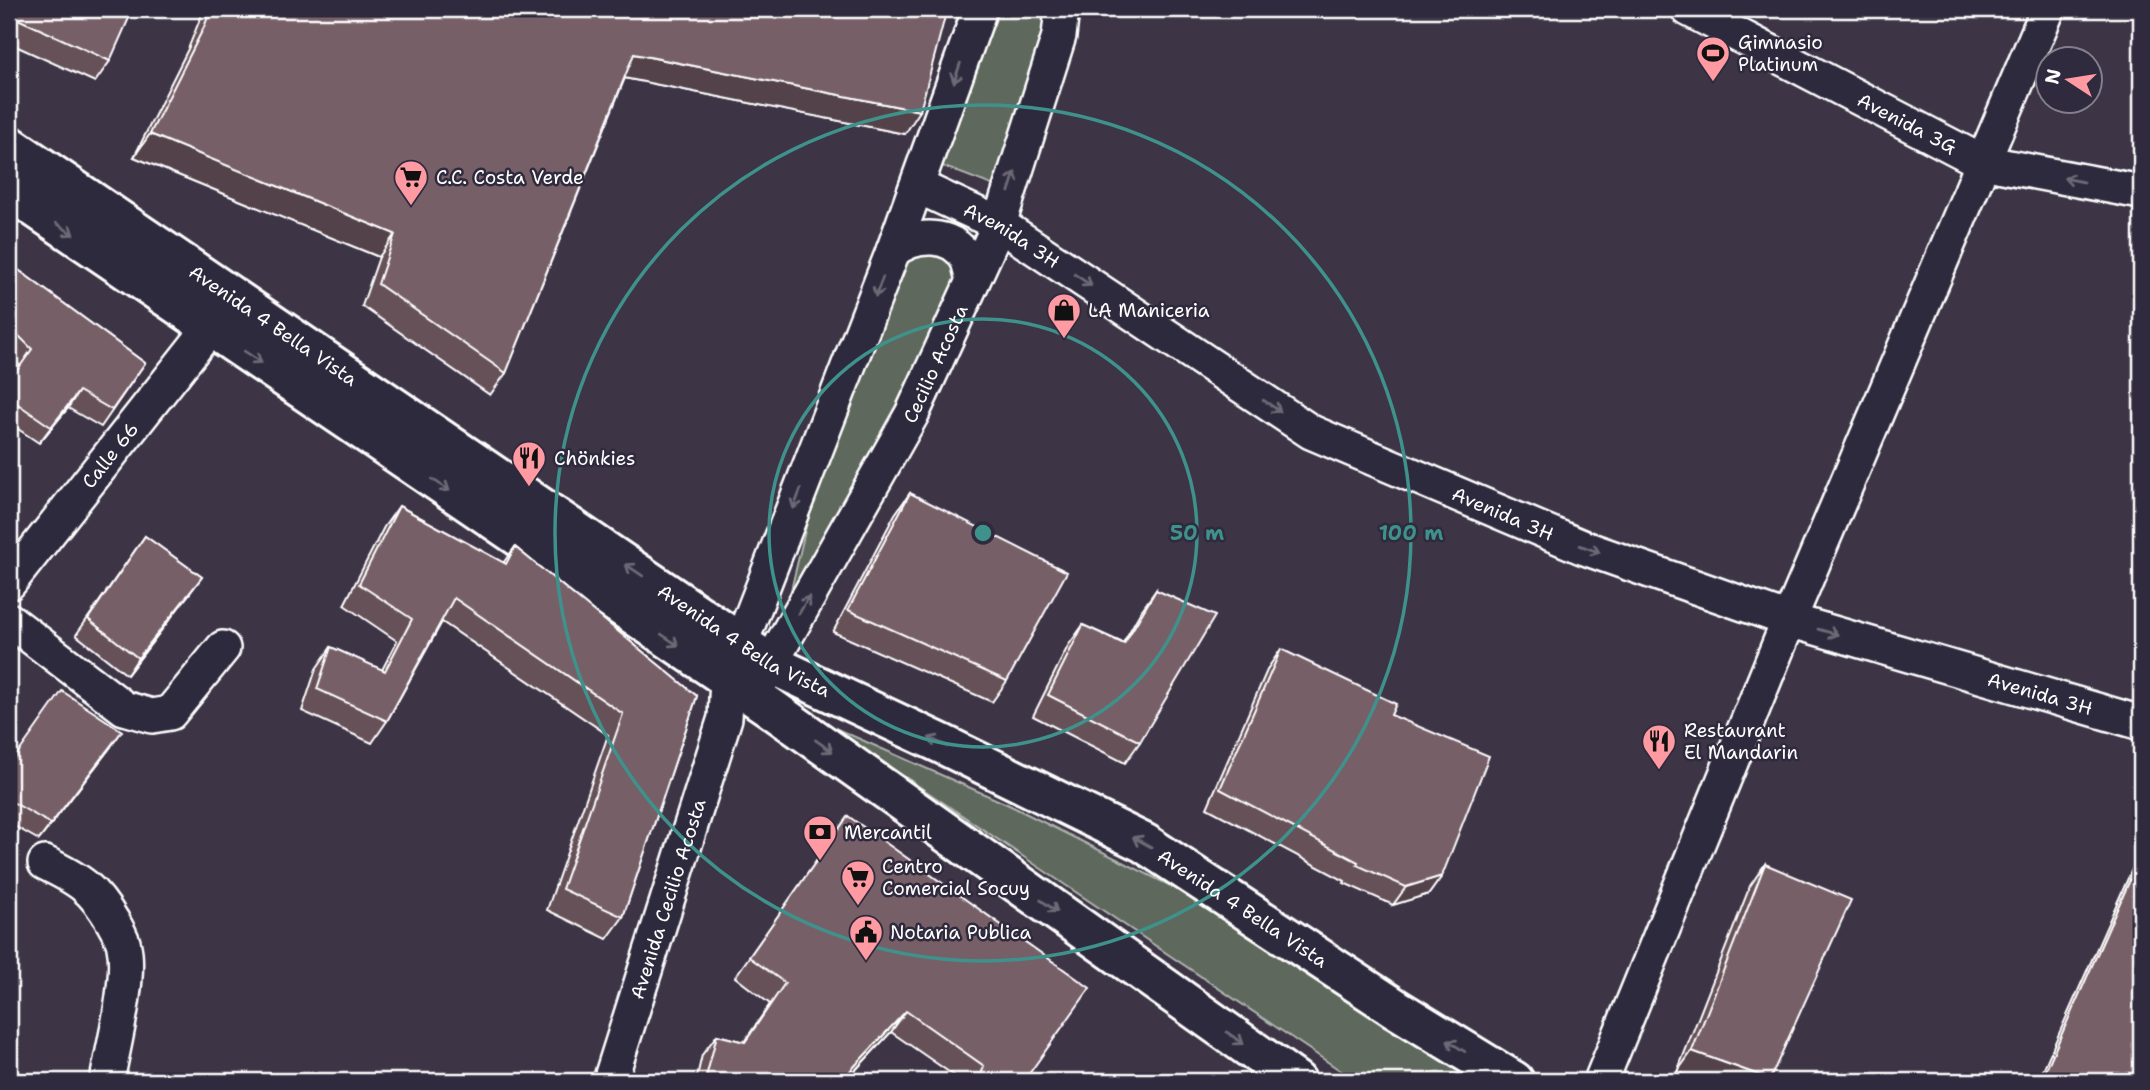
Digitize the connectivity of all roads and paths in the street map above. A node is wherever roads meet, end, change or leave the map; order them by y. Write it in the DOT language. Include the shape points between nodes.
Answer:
graph roads {
  1 [pos="980,9"];
  2 [pos="1062,9"];
  3 [pos="1688,9"];
  4 [pos="2048,9"];
  5 [pos="9,145"];
  6 [pos="1982,162"];
  7 [pos="917,186"];
  8 [pos="9,190"];
  9 [pos="2141,192"];
  10 [pos="999,224"];
  11 [pos="893,251"];
  12 [pos="973,281"];
  13 [pos="210,328"];
  14 [pos="9,583"];
  15 [pos="9,620"];
  16 [pos="1789,620"];
  17 [pos="223,648"];
  18 [pos="743,680"];
  19 [pos="2141,723"];
  20 [pos="45,863"];
  21 [pos="107,1081"];
  22 [pos="610,1081"];
  23 [pos="1296,1081"];
  24 [pos="1514,1081"];
  25 [pos="1601,1081"];
  1 -- 7 [label="street, one-way"];
  10 -- 2 [label="street, Cecilio Acosta, one-way" via="1059,36"];
  3 -- 6 [label="street, Avenida 3G"];
  4 -- 6 [label="street"];
  18 -- 5 [label="street, Avenida 4 Bella Vista, one-way"];
  9 -- 6 [label="street, Avenida 3G, one-way"];
  6 -- 16 [label="street"];
  7 -- 10 [label="street, Avenida 3H"];
  7 -- 11 [label="street"];
  8 -- 13 [label="street, Avenida 4 Bella Vista, one-way"];
  10 -- 12 [label="street, Cecilio Acosta"];
  10 -- 16 [label="street, Avenida 3H, one-way" via="1311,432 1582,547"];
  11 -- 12 [label="street" via="926,236 951,243 967,258"];
  11 -- 18 [label="street, one-way"];
  18 -- 12 [label="street, Cecilio Acosta, one-way" via="912,414"];
  13 -- 14 [label="street, Calle 66"];
  13 -- 18 [label="street, Avenida 4 Bella Vista, one-way"];
  15 -- 17 [label="street" via="124,708 152,716 170,713"];
  16 -- 19 [label="street, Avenida 3H, one-way"];
  16 -- 25 [label="street"];
  18 -- 22 [label="street, Avenida Cecilio Acosta"];
  18 -- 23 [label="street, Avenida 4 Bella Vista, one-way"];
  24 -- 18 [label="street, Avenida 4 Bella Vista, one-way" via="1144,843 942,744"];
  20 -- 21 [label="street" via="93,891 125,947"];
}
